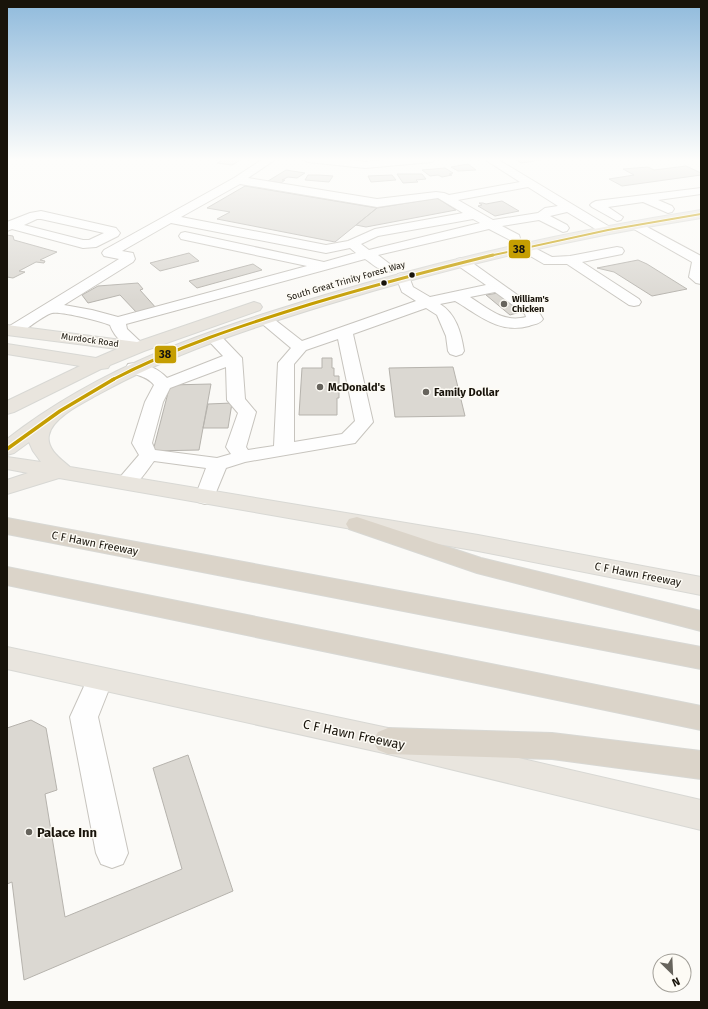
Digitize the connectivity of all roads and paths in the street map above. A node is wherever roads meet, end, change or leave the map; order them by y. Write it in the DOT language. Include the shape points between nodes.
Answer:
graph roads {
  1 [pos="193,206"];
  2 [pos="459,206"];
  3 [pos="540,206"];
  4 [pos="565,206"];
  5 [pos="598,206"];
  6 [pos="662,206"];
  7 [pos="568,208"];
  8 [pos="668,209"];
  9 [pos="701,212"];
  10 [pos="545,213"];
  11 [pos="475,215"];
  12 [pos="617,217"];
  13 [pos="171,219"];
  14 [pos="591,222"];
  15 [pos="493,224"];
  16 [pos="636,225"];
  17 [pos="9,226"];
  18 [pos="563,228"];
  19 [pos="153,229"];
  20 [pos="606,230"];
  21 [pos="514,238"];
  22 [pos="352,244"];
  23 [pos="525,247"];
  24 [pos="617,251"];
  25 [pos="367,254"];
  26 [pos="570,260"];
  27 [pos="462,262"];
  28 [pos="323,265"];
  29 [pos="388,268"];
  30 [pos="403,278"];
  31 [pos="701,280"];
  32 [pos="498,287"];
  33 [pos="458,296"];
  34 [pos="281,299"];
  35 [pos="197,301"];
  36 [pos="428,302"];
  37 [pos="634,302"];
  38 [pos="49,308"];
  39 [pos="266,311"];
  40 [pos="219,318"];
  41 [pos="117,322"];
  42 [pos="10,330"];
  43 [pos="345,332"];
  44 [pos="213,337"];
  45 [pos="138,347"];
  46 [pos="300,347"];
  47 [pos="7,348"];
  48 [pos="456,351"];
  49 [pos="172,352"];
  50 [pos="234,358"];
  51 [pos="99,363"];
  52 [pos="134,368"];
  53 [pos="163,385"];
  54 [pos="7,408"];
  55 [pos="47,418"];
  56 [pos="7,449"];
  57 [pos="284,449"];
  58 [pos="149,455"];
  59 [pos="242,457"];
  60 [pos="7,463"];
  61 [pos="218,464"];
  62 [pos="64,473"];
  63 [pos="125,483"];
  64 [pos="7,487"];
  65 [pos="205,497"];
  66 [pos="357,524"];
  67 [pos="10,527"];
  68 [pos="7,576"];
  69 [pos="701,586"];
  70 [pos="701,621"];
  71 [pos="7,658"];
  72 [pos="701,658"];
  73 [pos="100,679"];
  74 [pos="701,718"];
  75 [pos="388,742"];
  76 [pos="701,765"];
  77 [pos="701,815"];
  78 [pos="112,853"];
  1 -- 13 [label="street"];
  2 -- 11 [label="street"];
  3 -- 10 [label="street"];
  4 -- 7 [label="street"];
  5 -- 12 [label="street"];
  6 -- 8 [label="street"];
  7 -- 10 [label="street"];
  7 -- 14 [label="street"];
  8 -- 9 [label="main road, South Great Trinity Forest Way"];
  8 -- 12 [label="main road, South Great Trinity Forest Way"];
  9 -- 16 [label="main road, South Great Trinity Forest Way"];
  10 -- 15 [label="street"];
  10 -- 18 [label="street"];
  11 -- 15 [label="street"];
  11 -- 22 [label="street" via="375,233"];
  12 -- 14 [label="main road, South Great Trinity Forest Way"];
  13 -- 19 [label="street"];
  13 -- 22 [label="street" via="326,249"];
  14 -- 18 [label="main road, South Great Trinity Forest Way"];
  14 -- 20 [label="street"];
  15 -- 21 [label="street"];
  15 -- 25 [label="street"];
  16 -- 20 [label="main road, South Great Trinity Forest Way"];
  16 -- 31 [label="street" via="699,260 696,278"];
  17 -- 17 [label="street" via="41,215 114,233 90,244 82,244"];
  18 -- 21 [label="main road, South Great Trinity Forest Way"];
  19 -- 28 [label="street"];
  19 -- 38 [label="street" via="109,253 128,256 128,259"];
  20 -- 23 [label="main road, South Great Trinity Forest Way"];
  21 -- 29 [label="main road, South Great Trinity Forest Way"];
  22 -- 25 [label="street"];
  23 -- 26 [label="street" via="549,261"];
  23 -- 27 [label="main road, South Great Trinity Forest Way"];
  24 -- 26 [label="street"];
  25 -- 28 [label="street"];
  25 -- 29 [label="street"];
  26 -- 37 [label="street"];
  27 -- 30 [label="main road, South Great Trinity Forest Way"];
  27 -- 32 [label="street"];
  28 -- 35 [label="street"];
  29 -- 30 [label="main road"];
  29 -- 34 [label="main road, South Great Trinity Forest Way"];
  30 -- 36 [label="street" via="407,289"];
  30 -- 39 [label="main road, South Great Trinity Forest Way"];
  32 -- 33 [label="street"];
  32 -- 33 [label="street" via="532,312 535,320 508,325 495,320"];
  33 -- 36 [label="street"];
  35 -- 40 [label="street"];
  35 -- 41 [label="street"];
  36 -- 43 [label="street"];
  36 -- 48 [label="street" via="444,313 454,336"];
  38 -- 41 [label="street" via="89,313"];
  38 -- 42 [label="street"];
  39 -- 40 [label="main road, South Great Trinity Forest Way"];
  39 -- 44 [label="main road, South Great Trinity Forest Way"];
  39 -- 46 [label="street"];
  40 -- 45 [label="main road, South Great Trinity Forest Way"];
  41 -- 45 [label="street" via="120,331"];
  42 -- 45 [label="main road, Murdock Road"];
  43 -- 46 [label="street"];
  43 -- 57 [label="street" via="364,422 348,439"];
  44 -- 49 [label="main road, South Great Trinity Forest Way"];
  44 -- 50 [label="street"];
  45 -- 49 [label="main road, Murdock Road"];
  45 -- 51 [label="main road, South Great Trinity Forest Way"];
  46 -- 57 [label="street" via="286,362"];
  47 -- 51 [label="main road, Murdock Road"];
  49 -- 52 [label="main road, South Great Trinity Forest Way"];
  50 -- 53 [label="street"];
  50 -- 59 [label="street" via="236,400 247,412 236,447"];
  51 -- 52 [label="main road, Murdock Road"];
  51 -- 54 [label="main road, South Great Trinity Forest Way"];
  52 -- 53 [label="street" via="158,376"];
  52 -- 55 [label="main road, South Great Trinity Forest Way"];
  53 -- 58 [label="street" via="154,402 142,444"];
  55 -- 56 [label="main road, South Great Trinity Forest Way"];
  55 -- 62 [label="main road" via="38,436 40,444 45,454"];
  57 -- 59 [label="street"];
  58 -- 61 [label="street"];
  58 -- 63 [label="street"];
  59 -- 61 [label="street"];
  60 -- 62 [label="main road, C F Hawn Freeway"];
  61 -- 65 [label="street"];
  62 -- 63 [label="main road, C F Hawn Freeway"];
  62 -- 64 [label="main road" via="30,479"];
  63 -- 65 [label="main road, C F Hawn Freeway"];
  65 -- 66 [label="main road, C F Hawn Freeway"];
  66 -- 69 [label="main road, C F Hawn Freeway" via="478,543"];
  66 -- 70 [label="highway" via="477,565"];
  67 -- 72 [label="highway, C F Hawn Freeway"];
  68 -- 74 [label="highway"];
  71 -- 73 [label="main road, C F Hawn Freeway"];
  73 -- 75 [label="main road, C F Hawn Freeway"];
  73 -- 78 [label="street" via="84,717"];
  75 -- 76 [label="highway" via="552,746"];
  75 -- 77 [label="main road, C F Hawn Freeway"];
}
